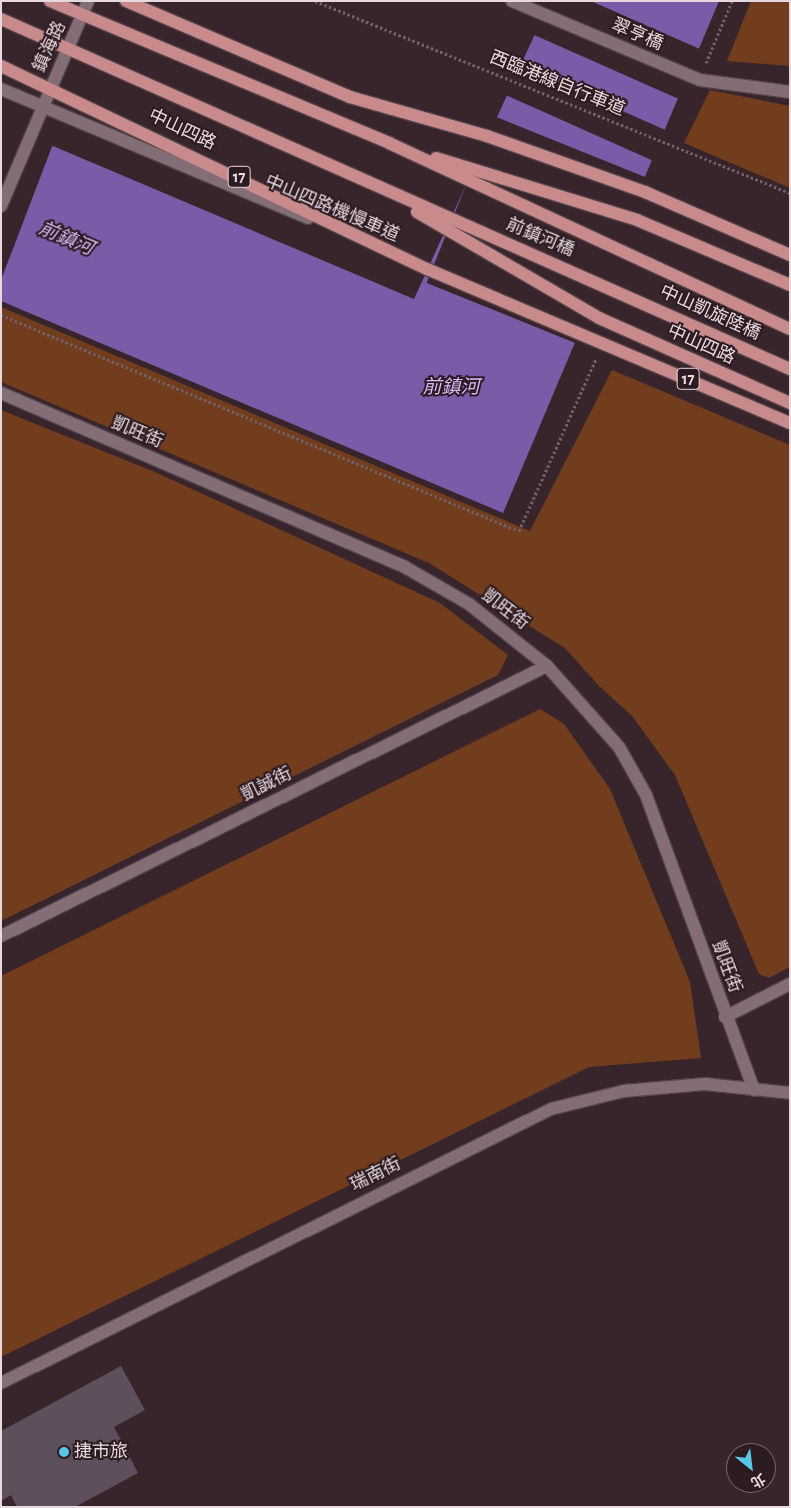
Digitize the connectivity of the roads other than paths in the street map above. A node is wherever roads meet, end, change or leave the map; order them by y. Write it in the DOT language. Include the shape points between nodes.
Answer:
graph roads {
  1 [pos="50,1"];
  2 [pos="88,1"];
  3 [pos="126,1"];
  4 [pos="512,1"];
  5 [pos="535,6"];
  6 [pos="84,16"];
  7 [pos="1,19"];
  8 [pos="69,48"];
  9 [pos="1,66"];
  10 [pos="51,88"];
  11 [pos="1,89"];
  12 [pos="790,92"];
  13 [pos="44,106"];
  14 [pos="470,174"];
  15 [pos="1,206"];
  16 [pos="448,223"];
  17 [pos="625,254"];
  18 [pos="790,255"];
  19 [pos="427,269"];
  20 [pos="790,285"];
  21 [pos="616,290"];
  22 [pos="599,318"];
  23 [pos="790,329"];
  24 [pos="790,369"];
  25 [pos="1,393"];
  26 [pos="790,403"];
  27 [pos="790,423"];
  28 [pos="547,666"];
  29 [pos="1,936"];
  30 [pos="790,984"];
  31 [pos="725,1017"];
  32 [pos="754,1090"];
  33 [pos="790,1093"];
  34 [pos="1,1383"];
  1 -- 6 [label="main road"];
  2 -- 6 [label="street, 鎮海路"];
  3 -- 18 [label="main road" via="350,97 487,136 645,192"];
  4 -- 5 [label="street, 翠亨橋"];
  5 -- 12 [label="street, 翠亨橋" via="700,80"];
  6 -- 8 [label="street, 鎮海路"];
  6 -- 14 [label="main road"];
  7 -- 8 [label="main road, 中山四路 / 17"];
  8 -- 10 [label="street, 鎮海路"];
  8 -- 16 [label="main road, 中山四路 / 17"];
  9 -- 10 [label="main road, 中山四路 / 17"];
  10 -- 13 [label="street, 鎮海路"];
  10 -- 19 [label="main road, 中山四路 / 17"];
  11 -- 13 [label="street, 中山四路機慢車道"];
  13 -- 15 [label="street, 鎮海路"];
  13 -- 19 [label="street, 中山四路機慢車道"];
  14 -- 17 [label="main road, 前鎮河橋"];
  14 -- 20 [label="main road" via="636,220"];
  16 -- 21 [label="main road, 前鎮河橋 / 17"];
  16 -- 22 [label="main road, 前鎮河橋 / 17"];
  17 -- 23 [label="main road, 中山凱旋陸橋"];
  19 -- 27 [label="main road, 中山四路 / 17"];
  21 -- 24 [label="main road, 中山凱旋陸橋 / 17"];
  22 -- 26 [label="main road, 中山四路 / 17"];
  25 -- 28 [label="street, 凱旺街" via="403,566 469,604"];
  28 -- 29 [label="street, 凱誠街"];
  28 -- 31 [label="street, 凱旺街" via="619,747 646,795"];
  30 -- 31 [label="street"];
  31 -- 32 [label="street, 凱旺街"];
  32 -- 33 [label="street, 瑞南街"];
  32 -- 34 [label="street, 瑞南街" via="705,1084 624,1092 551,1109"];
}
